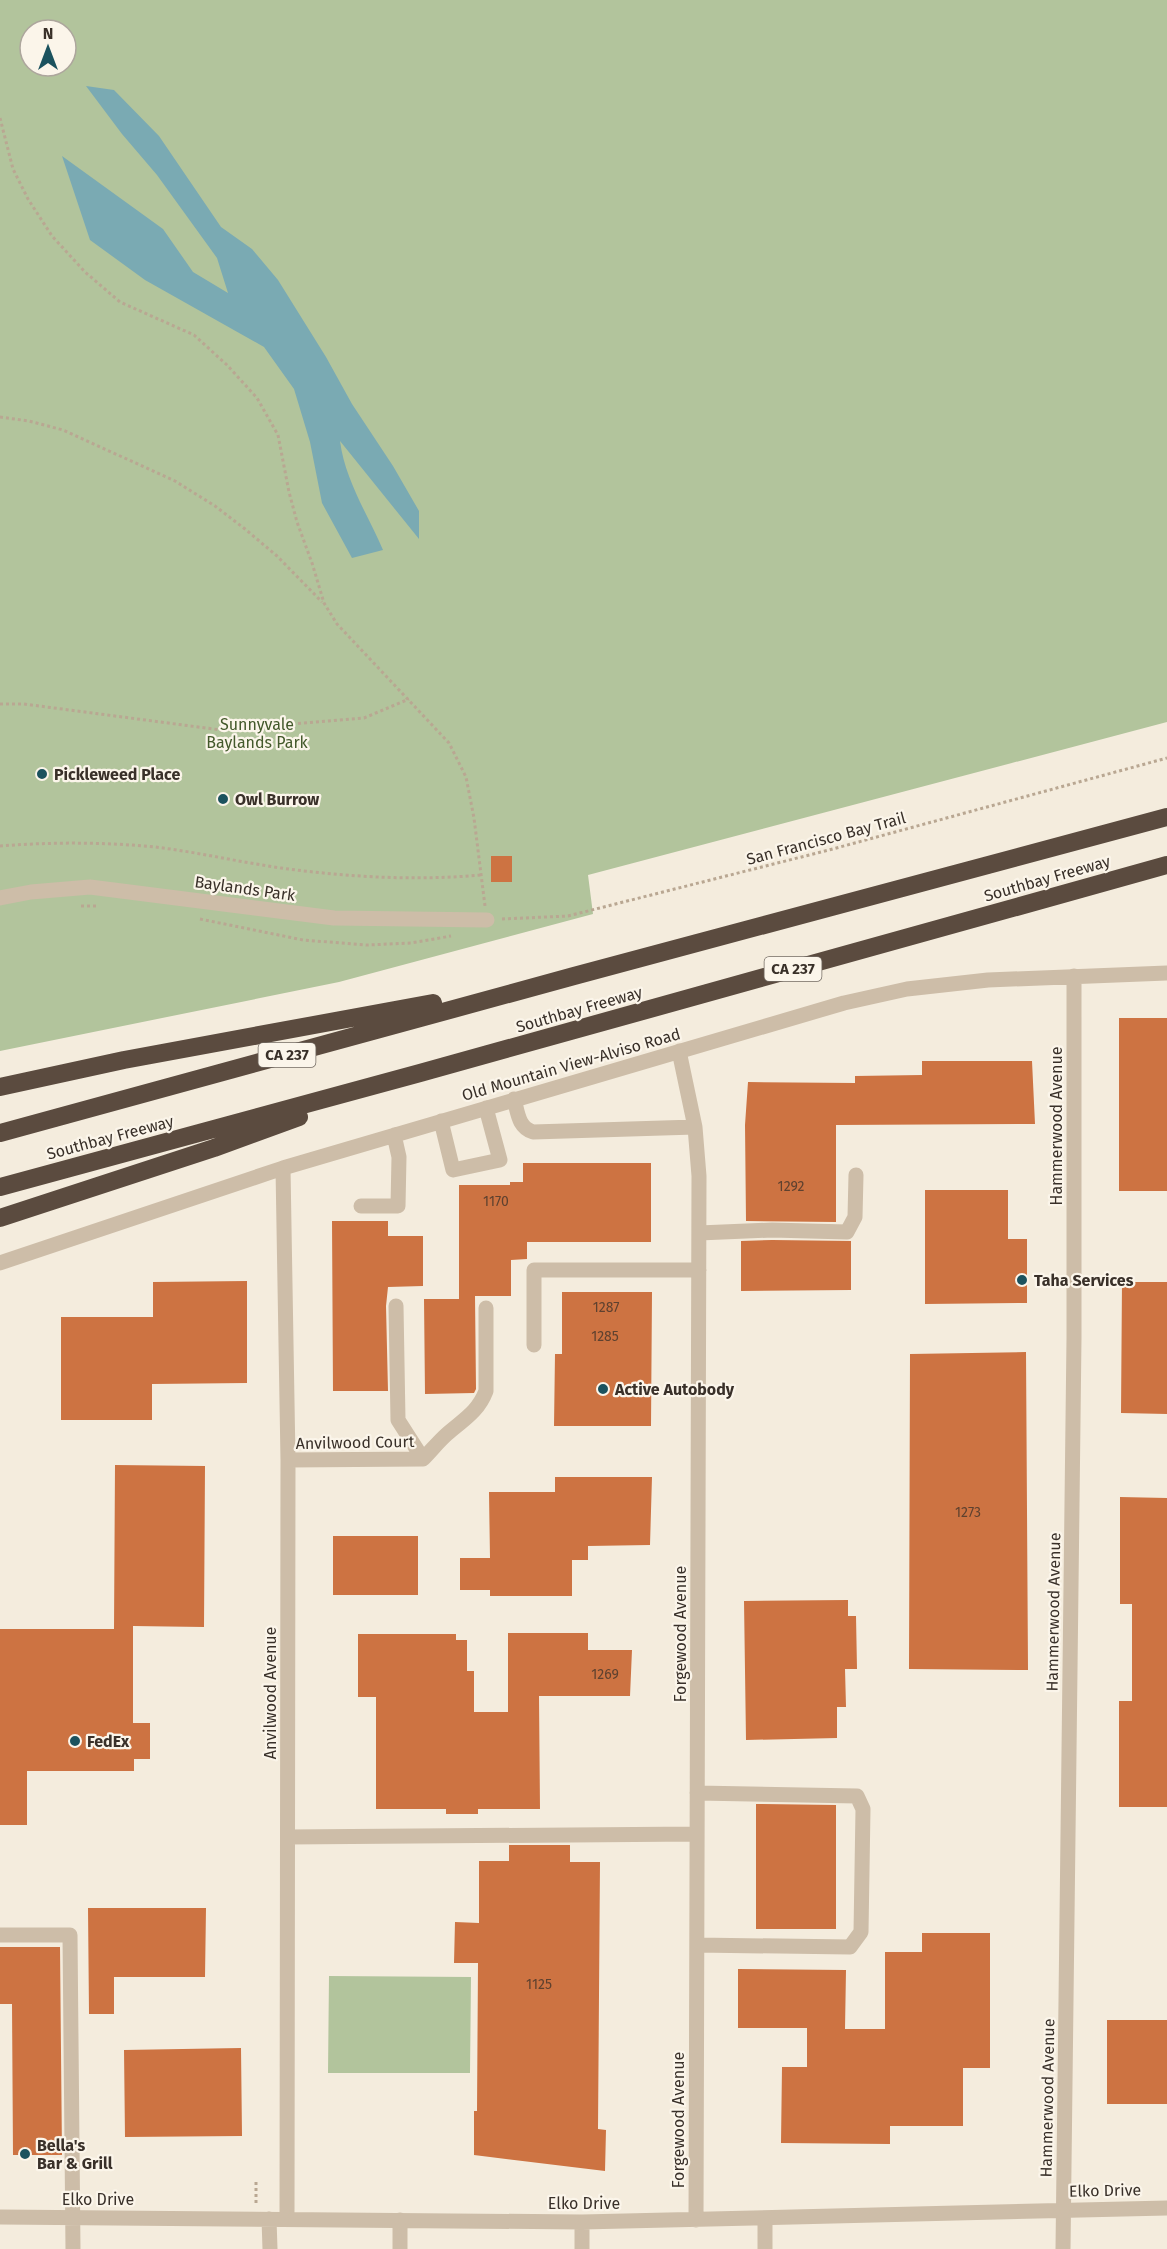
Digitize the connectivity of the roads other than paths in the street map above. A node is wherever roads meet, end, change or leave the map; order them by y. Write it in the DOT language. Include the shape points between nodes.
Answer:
graph roads {
  1 [pos="1167,818"];
  2 [pos="1167,865"];
  3 [pos="0,898"];
  4 [pos="487,920"];
  5 [pos="1167,973"];
  6 [pos="574,976"];
  7 [pos="1074,976"];
  8 [pos="679,1051"];
  9 [pos="420,1073"];
  10 [pos="0,1087"];
  11 [pos="514,1100"];
  12 [pos="486,1108"];
  13 [pos="441,1121"];
  14 [pos="695,1127"];
  15 [pos="0,1133"];
  16 [pos="394,1135"];
  17 [pos="283,1168"];
  18 [pos="856,1175"];
  19 [pos="0,1187"];
  20 [pos="361,1206"];
  21 [pos="0,1218"];
  22 [pos="699,1233"];
  23 [pos="0,1263"];
  24 [pos="699,1270"];
  25 [pos="396,1306"];
  26 [pos="486,1308"];
  27 [pos="534,1345"];
  28 [pos="423,1459"];
  29 [pos="288,1460"];
  30 [pos="697,1793"];
  31 [pos="697,1834"];
  32 [pos="288,1837"];
  33 [pos="0,1935"];
  34 [pos="697,1946"];
  35 [pos="1167,2208"];
  36 [pos="1063,2209"];
  37 [pos="0,2217"];
  38 [pos="73,2217"];
  39 [pos="765,2218"];
  40 [pos="263,2219"];
  41 [pos="287,2219"];
  42 [pos="400,2220"];
  43 [pos="696,2220"];
  44 [pos="582,2222"];
  45 [pos="73,2249"];
  46 [pos="270,2249"];
  47 [pos="400,2249"];
  48 [pos="582,2249"];
  49 [pos="765,2249"];
  50 [pos="1063,2249"];
  1 -- 6 [label="highway, Southbay Freeway / CA 237"];
  2 -- 9 [label="highway, Southbay Freeway / CA 237"];
  3 -- 4 [label="street, Baylands Park" via="90,887 334,918"];
  5 -- 7 [label="street, Old Mountain View-Alviso Road"];
  6 -- 10 [label="highway" via="124,1059"];
  6 -- 15 [label="highway, Southbay Freeway / CA 237"];
  7 -- 8 [label="street, Old Mountain View-Alviso Road" via="907,989 844,1003"];
  7 -- 36 [label="street, Hammerwood Avenue"];
  8 -- 11 [label="street, Old Mountain View-Alviso Road"];
  8 -- 14 [label="street, Forgewood Avenue"];
  9 -- 19 [label="highway, Southbay Freeway / CA 237"];
  9 -- 21 [label="highway" via="214,1148"];
  11 -- 12 [label="street, Old Mountain View-Alviso Road"];
  11 -- 14 [label="street" via="520,1122 533,1132"];
  12 -- 13 [label="street, Old Mountain View-Alviso Road"];
  12 -- 13 [label="street" via="500,1160 453,1170"];
  13 -- 16 [label="street, Old Mountain View-Alviso Road"];
  14 -- 22 [label="street, Forgewood Avenue"];
  16 -- 17 [label="street, Old Mountain View-Alviso Road"];
  16 -- 20 [label="street" via="399,1156 398,1206"];
  17 -- 23 [label="street, Old Mountain View-Alviso Road"];
  17 -- 29 [label="street, Anvilwood Avenue"];
  18 -- 22 [label="street" via="855,1217 847,1232"];
  22 -- 24 [label="street, Forgewood Avenue"];
  24 -- 27 [label="street" via="534,1270"];
  24 -- 30 [label="street, Forgewood Avenue"];
  25 -- 28 [label="street" via="398,1420"];
  26 -- 28 [label="street" via="483,1399 474,1413"];
  28 -- 29 [label="street, Anvilwood Court"];
  29 -- 32 [label="street, Anvilwood Avenue"];
  30 -- 31 [label="street, Forgewood Avenue"];
  30 -- 34 [label="street" via="857,1796 863,1809 861,1932 850,1947"];
  31 -- 32 [label="street"];
  31 -- 34 [label="street, Forgewood Avenue"];
  32 -- 41 [label="street, Anvilwood Avenue"];
  33 -- 38 [label="street" via="70,1935"];
  34 -- 43 [label="street, Forgewood Avenue"];
  35 -- 36 [label="street, Elko Drive"];
  36 -- 39 [label="street, Elko Drive"];
  36 -- 50 [label="street, Hammerwood Avenue"];
  37 -- 38 [label="street, Elko Drive"];
  38 -- 40 [label="street, Elko Drive"];
  38 -- 45 [label="street"];
  39 -- 43 [label="street, Elko Drive"];
  39 -- 49 [label="street"];
  40 -- 41 [label="street, Elko Drive"];
  40 -- 46 [label="street"];
  41 -- 42 [label="street, Elko Drive"];
  42 -- 44 [label="street, Elko Drive"];
  42 -- 47 [label="street"];
  43 -- 44 [label="street, Elko Drive"];
  44 -- 48 [label="street"];
}
